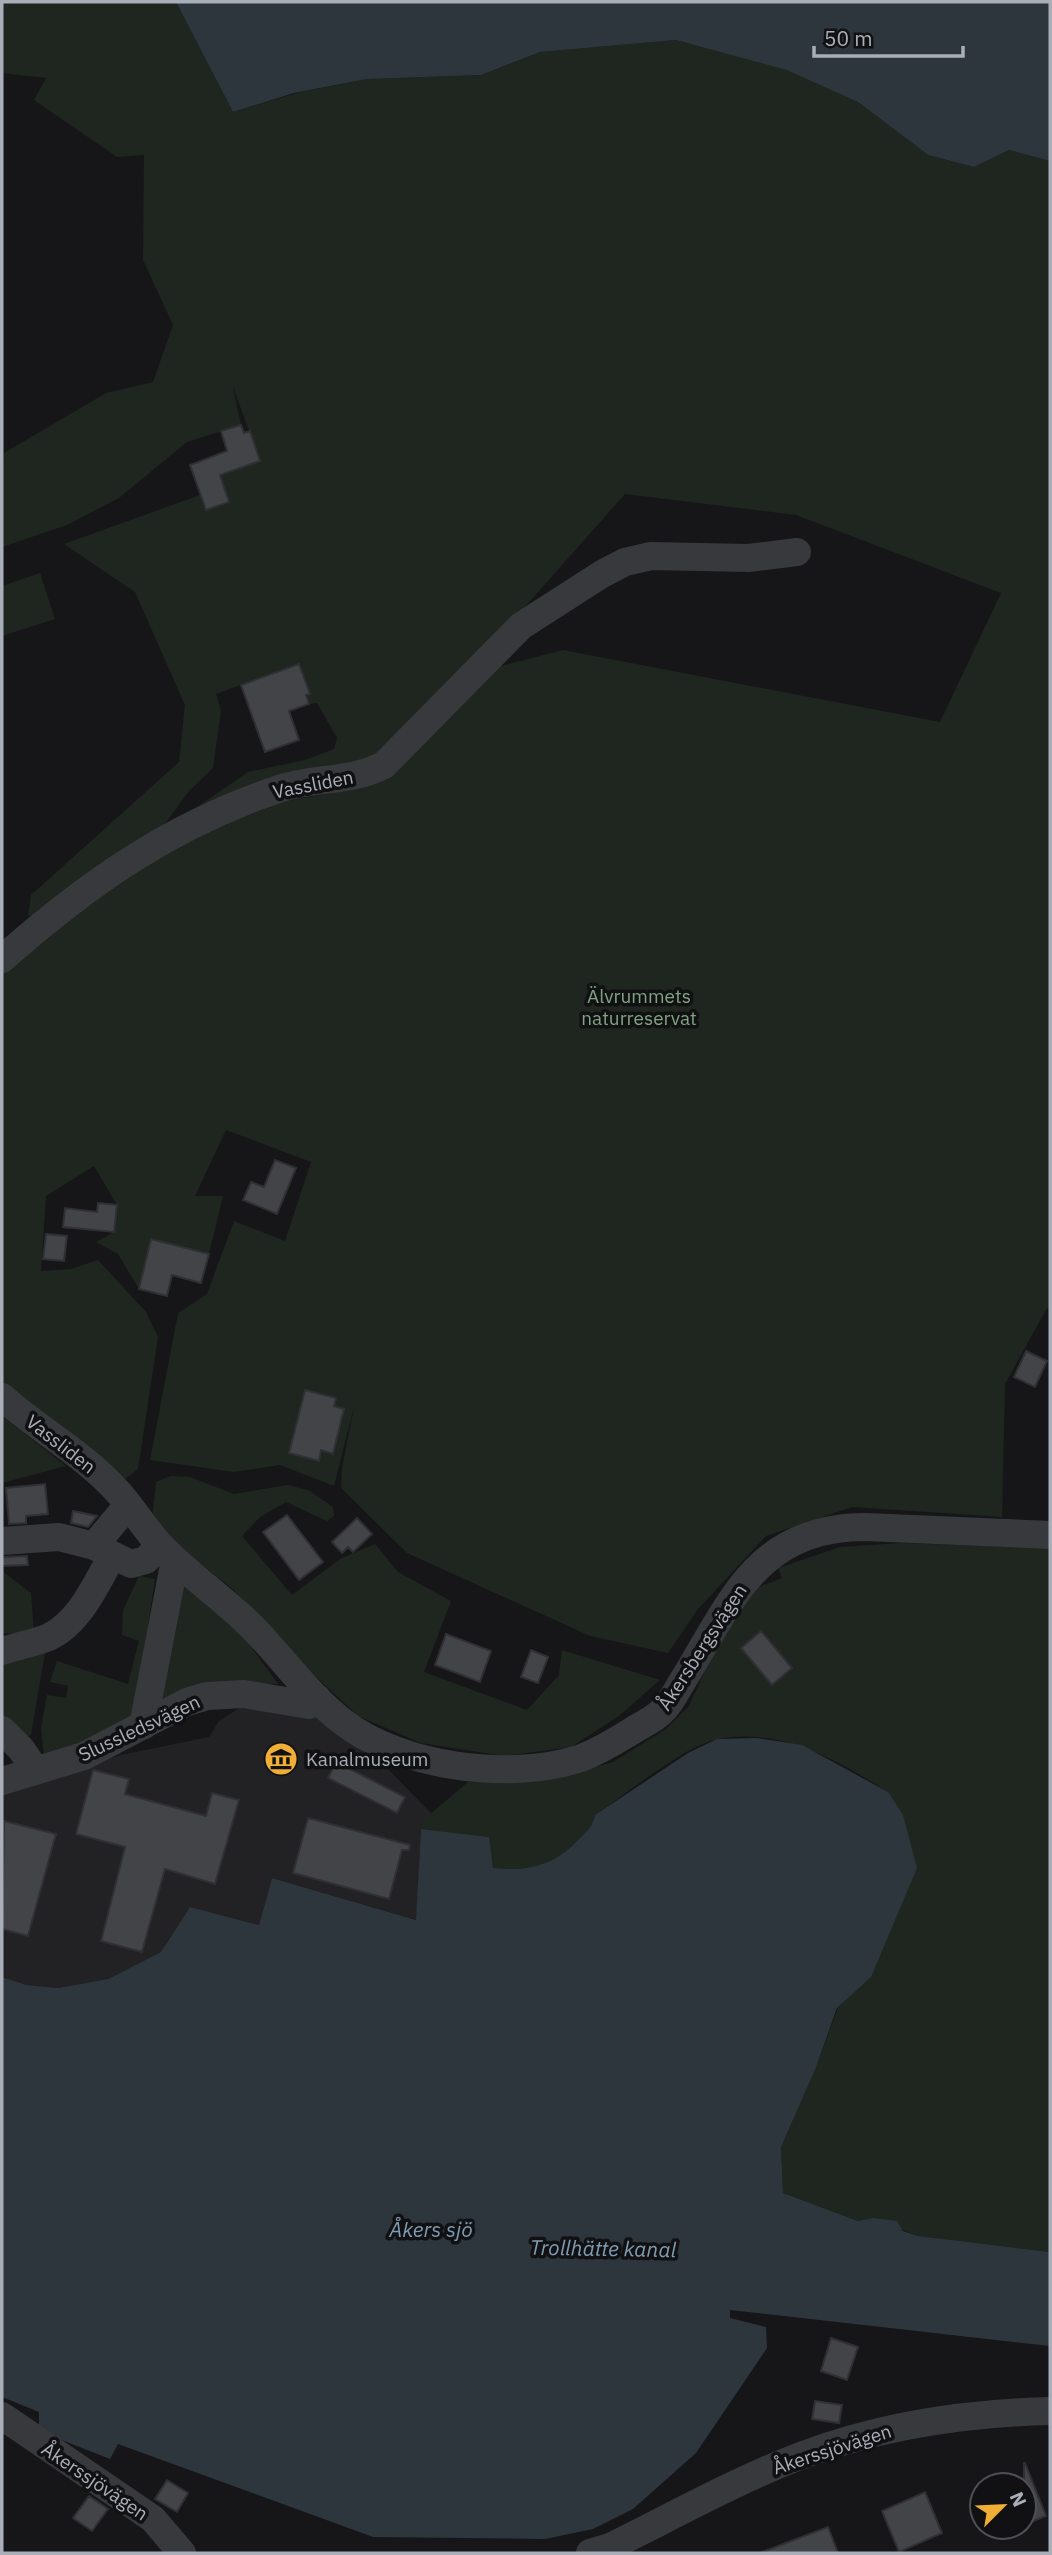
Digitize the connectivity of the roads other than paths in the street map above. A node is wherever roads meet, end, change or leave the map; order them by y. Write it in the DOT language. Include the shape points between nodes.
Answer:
graph roads {
  1 [pos="797,552"];
  2 [pos="2,959"];
  3 [pos="2,1397"];
  4 [pos="124,1499"];
  5 [pos="1050,1535"];
  6 [pos="2,1541"];
  7 [pos="103,1551"];
  8 [pos="167,1552"];
  9 [pos="2,1651"];
  10 [pos="317,1698"];
  11 [pos="144,1726"];
  12 [pos="2,1730"];
  13 [pos="36,1771"];
  14 [pos="2,1781"];
  15 [pos="1050,2411"];
  16 [pos="2,2416"];
  17 [pos="182,2553"];
  18 [pos="590,2553"];
  1 -- 2 [label="street, Vassliden" via="748,558 651,556 625,562 522,626 384,765 356,776 278,789 185,827 111,871"];
  3 -- 4 [label="street, Vassliden"];
  4 -- 7 [label="street"];
  4 -- 8 [label="street, Åkersbergsvägen"];
  5 -- 10 [label="street, Åkersbergsvägen" via="848,1527 808,1536 770,1556 743,1583 661,1713 605,1747 551,1766 513,1771 419,1757 364,1735"];
  6 -- 7 [label="street" via="59,1536"];
  7 -- 8 [label="street" via="131,1564"];
  7 -- 9 [label="street" via="82,1608 63,1629"];
  8 -- 10 [label="street, Åkersbergsvägen" via="250,1625"];
  8 -- 11 [label="street"];
  10 -- 11 [label="street, Slussledsvägen" via="309,1705 244,1694 206,1696"];
  11 -- 13 [label="street, Slussledsvägen" via="84,1756"];
  12 -- 13 [label="street"];
  13 -- 14 [label="street, Slussledsvägen"];
  15 -- 18 [label="street, Åkerssjövägen" via="939,2419 849,2440 775,2467"];
  16 -- 17 [label="street, Åkerssjövägen" via="153,2519"];
}
